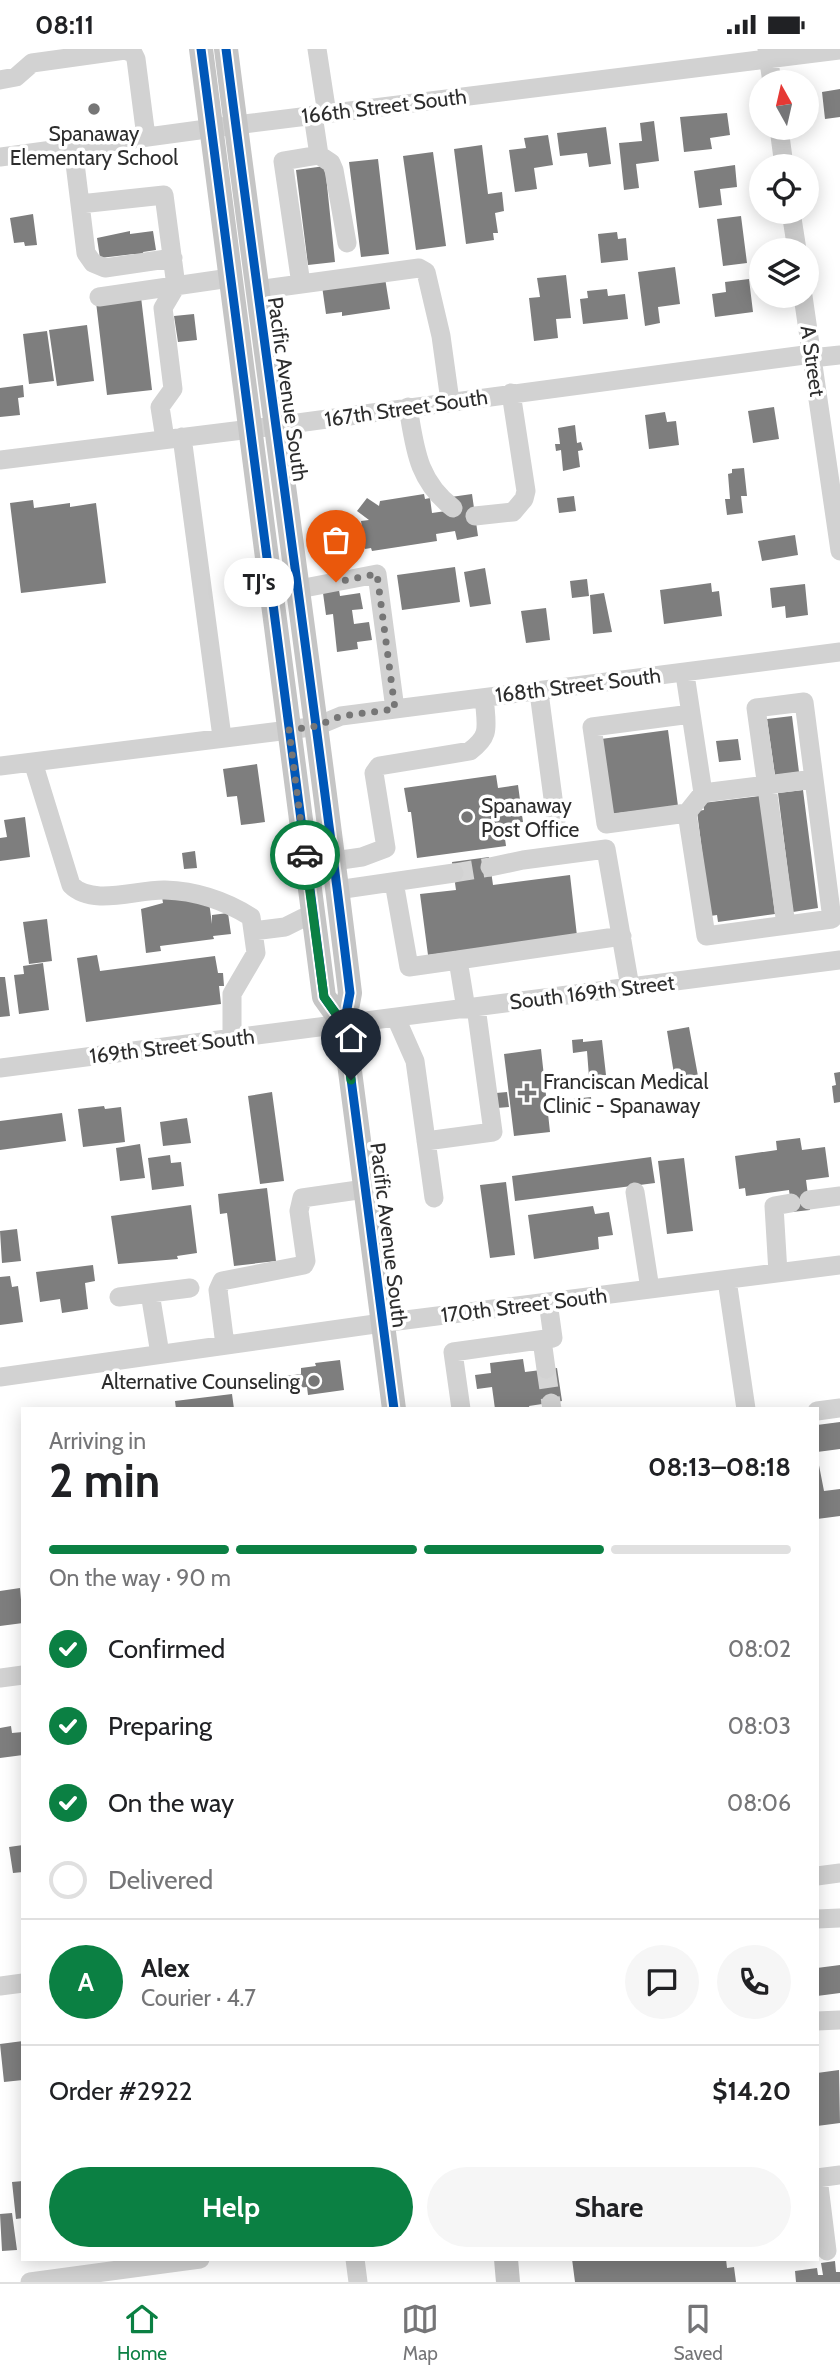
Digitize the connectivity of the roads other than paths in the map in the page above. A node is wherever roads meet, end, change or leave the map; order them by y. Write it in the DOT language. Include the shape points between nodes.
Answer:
graph roads {
  1 [pos="201,49"];
  2 [pos="227,49"];
  3 [pos="317,49"];
  4 [pos="840,50"];
  5 [pos="768,54"];
  6 [pos="0,80"];
  7 [pos="320,114"];
  8 [pos="224,126"];
  9 [pos="146,137"];
  10 [pos="73,147"];
  11 [pos="319,155"];
  12 [pos="0,157"];
  13 [pos="80,204"];
  14 [pos="347,243"];
  15 [pos="173,258"];
  16 [pos="230,278"];
  17 [pos="301,284"];
  18 [pos="176,286"];
  19 [pos="257,291"];
  20 [pos="99,297"];
  21 [pos="805,308"];
  22 [pos="812,354"];
  23 [pos="840,355"];
  24 [pos="511,393"];
  25 [pos="450,401"];
  26 [pos="408,407"];
  27 [pos="275,426"];
  28 [pos="250,429"];
  29 [pos="174,437"];
  30 [pos="0,460"];
  31 [pos="453,508"];
  32 [pos="475,516"];
  33 [pos="840,551"];
  34 [pos="299,589"];
  35 [pos="840,652"];
  36 [pos="840,662"];
  37 [pos="686,681"];
  38 [pos="540,700"];
  39 [pos="485,707"];
  40 [pos="395,709"];
  41 [pos="691,714"];
  42 [pos="317,726"];
  43 [pos="289,730"];
  44 [pos="222,737"];
  45 [pos="33,762"];
  46 [pos="0,766"];
  47 [pos="814,779"];
  48 [pos="767,784"];
  49 [pos="703,793"];
  50 [pos="687,813"];
  51 [pos="556,821"];
  52 [pos="334,861"];
  53 [pos="490,867"];
  54 [pos="454,873"];
  55 [pos="394,883"];
  56 [pos="337,890"];
  57 [pos="313,918"];
  58 [pos="786,925"];
  59 [pos="253,931"];
  60 [pos="622,936"];
  61 [pos="458,960"];
  62 [pos="840,960"];
  63 [pos="630,987"];
  64 [pos="471,1008"];
  65 [pos="396,1018"];
  66 [pos="344,1025"];
  67 [pos="232,1039"];
  68 [pos="0,1068"];
  69 [pos="426,1141"];
  70 [pos="365,1189"];
  71 [pos="635,1192"];
  72 [pos="840,1196"];
  73 [pos="434,1198"];
  74 [pos="840,1265"];
  75 [pos="778,1273"];
  76 [pos="727,1280"];
  77 [pos="190,1288"];
  78 [pos="649,1289"];
  79 [pos="150,1293"];
  80 [pos="119,1297"];
  81 [pos="548,1302"];
  82 [pos="382,1323"];
  83 [pos="542,1340"];
  84 [pos="225,1345"];
  85 [pos="160,1355"];
  86 [pos="546,1369"];
  87 [pos="0,1377"];
  88 [pos="394,1407"];
  89 [pos="461,1407"];
  90 [pos="746,1407"];
  91 [pos="840,1408"];
  92 [pos="819,1411"];
  93 [pos="21,1675"];
  94 [pos="0,1678"];
  95 [pos="840,1873"];
  96 [pos="819,1876"];
  97 [pos="840,1917"];
  98 [pos="819,1919"];
  99 [pos="21,1983"];
  100 [pos="0,1986"];
  101 [pos="840,2020"];
  102 [pos="819,2021"];
  103 [pos="840,2175"];
  104 [pos="819,2178"];
  105 [pos="819,2186"];
  106 [pos="827,2251"];
  107 [pos="185,2261"];
  108 [pos="355,2261"];
  109 [pos="506,2261"];
  110 [pos="30,2282"];
  111 [pos="358,2282"];
  112 [pos="508,2282"];
  1 -- 8 [label="main road, Pacific Avenue South"];
  2 -- 8 [label="main road, Pacific Avenue South"];
  3 -- 7 [label="street"];
  4 -- 5 [label="street, 166th Street South"];
  5 -- 7 [label="street, 166th Street South"];
  6 -- 9 [label="street" via="16,77 32,63 125,50 133,53"];
  7 -- 8 [label="street, 166th Street South"];
  7 -- 11 [label="street"];
  8 -- 9 [label="street, 166th Street South"];
  8 -- 16 [label="main road, Pacific Avenue South"];
  8 -- 19 [label="main road, Pacific Avenue South"];
  9 -- 10 [label="street, 166th Street South"];
  10 -- 12 [label="street, 166th Street South"];
  10 -- 13 [label="street"];
  11 -- 14 [label="street" via="334,170"];
  11 -- 17 [label="street" via="283,161"];
  13 -- 15 [label="street" via="86,253 93,263 105,268"];
  13 -- 15 [label="street" via="164,195"];
  15 -- 18 [label="street"];
  16 -- 18 [label="street"];
  16 -- 28 [label="main road, Pacific Avenue South"];
  17 -- 19 [label="street"];
  17 -- 25 [label="street" via="419,268 426,272"];
  18 -- 20 [label="street"];
  18 -- 29 [label="street" via="163,308 173,389 160,407"];
  19 -- 27 [label="main road, Pacific Avenue South"];
  21 -- 22 [label="street, A Street"];
  22 -- 23 [label="street, 167th Street South"];
  22 -- 24 [label="street, 167th Street South"];
  22 -- 33 [label="street, A Street"];
  24 -- 25 [label="street, 167th Street South"];
  24 -- 32 [label="street" via="524,499 513,512"];
  25 -- 26 [label="street, 167th Street South"];
  26 -- 27 [label="street, 167th Street South"];
  26 -- 31 [label="street" via="416,459 437,496"];
  27 -- 28 [label="street, 167th Street South"];
  27 -- 34 [label="main road, Pacific Avenue South"];
  28 -- 29 [label="street, 167th Street South"];
  28 -- 43 [label="main road, Pacific Avenue South"];
  29 -- 30 [label="street, 167th Street South"];
  29 -- 44 [label="street"];
  34 -- 40 [label="street" via="377,574"];
  34 -- 42 [label="main road, Pacific Avenue South"];
  35 -- 40 [label="street, 168th Street South"];
  36 -- 37 [label="street, 168th Street South"];
  37 -- 38 [label="street, 168th Street South"];
  37 -- 41 [label="street"];
  38 -- 39 [label="street, 168th Street South"];
  38 -- 51 [label="street"];
  39 -- 42 [label="street, 168th Street South" via="341,728"];
  39 -- 52 [label="street" via="487,729 482,742 470,751 379,766 374,773 386,848"];
  40 -- 42 [label="street, 168th Street South" via="341,716"];
  41 -- 49 [label="street"];
  41 -- 50 [label="street" via="592,727 606,824"];
  42 -- 43 [label="street, 168th Street South"];
  42 -- 52 [label="main road, Pacific Avenue South"];
  43 -- 44 [label="street, 168th Street South"];
  43 -- 57 [label="main road, Pacific Avenue South"];
  44 -- 45 [label="street, 168th Street South"];
  45 -- 46 [label="street, 168th Street South"];
  45 -- 59 [label="street" via="71,885 77,891 100,896 164,890 211,895 251,917"];
  47 -- 48 [label="street"];
  47 -- 48 [label="street" via="804,702 755,708"];
  47 -- 58 [label="street" via="832,919"];
  48 -- 49 [label="street"];
  48 -- 58 [label="street"];
  49 -- 50 [label="street"];
  50 -- 58 [label="street" via="706,936"];
  52 -- 56 [label="main road, Pacific Avenue South"];
  53 -- 60 [label="street" via="606,849"];
  54 -- 55 [label="street"];
  55 -- 56 [label="street"];
  55 -- 61 [label="street" via="409,967"];
  56 -- 66 [label="main road, Pacific Avenue South" via="350,993"];
  57 -- 59 [label="street"];
  57 -- 66 [label="main road, Pacific Avenue South" via="324,997"];
  59 -- 67 [label="street" via="256,953 232,994"];
  60 -- 61 [label="street"];
  60 -- 63 [label="street"];
  61 -- 64 [label="street"];
  62 -- 63 [label="street, South 169th Street"];
  63 -- 64 [label="street, South 169th Street"];
  64 -- 65 [label="street, South 169th Street"];
  64 -- 69 [label="street" via="493,1132"];
  65 -- 66 [label="street, South 169th Street"];
  65 -- 69 [label="street" via="415,1061"];
  66 -- 67 [label="street, 169th Street South"];
  66 -- 70 [label="main road, Pacific Avenue South"];
  67 -- 68 [label="street, 169th Street South"];
  69 -- 73 [label="street"];
  70 -- 82 [label="main road, Pacific Avenue South"];
  70 -- 84 [label="street" via="302,1198 304,1265 222,1281 218,1290"];
  71 -- 78 [label="street"];
  72 -- 75 [label="street" via="774,1206"];
  74 -- 75 [label="street, 170th Street South"];
  75 -- 76 [label="street, 170th Street South"];
  76 -- 78 [label="street, 170th Street South"];
  76 -- 90 [label="street"];
  77 -- 79 [label="street"];
  78 -- 81 [label="street, 170th Street South"];
  79 -- 80 [label="street"];
  79 -- 85 [label="street"];
  81 -- 82 [label="street, 170th Street South"];
  81 -- 83 [label="street" via="553,1338"];
  82 -- 84 [label="street, 170th Street South"];
  82 -- 88 [label="main road, Pacific Avenue South"];
  83 -- 86 [label="street"];
  83 -- 89 [label="street" via="453,1352"];
  84 -- 85 [label="street, 170th Street South"];
  85 -- 87 [label="street, 170th Street South"];
  91 -- 92 [label="street"];
  93 -- 94 [label="street"];
  95 -- 96 [label="street"];
  97 -- 98 [label="street"];
  99 -- 100 [label="street"];
  101 -- 102 [label="street"];
  103 -- 104 [label="street"];
  105 -- 106 [label="street"];
  107 -- 110 [label="street"];
  108 -- 111 [label="street"];
  109 -- 112 [label="main road"];
}
